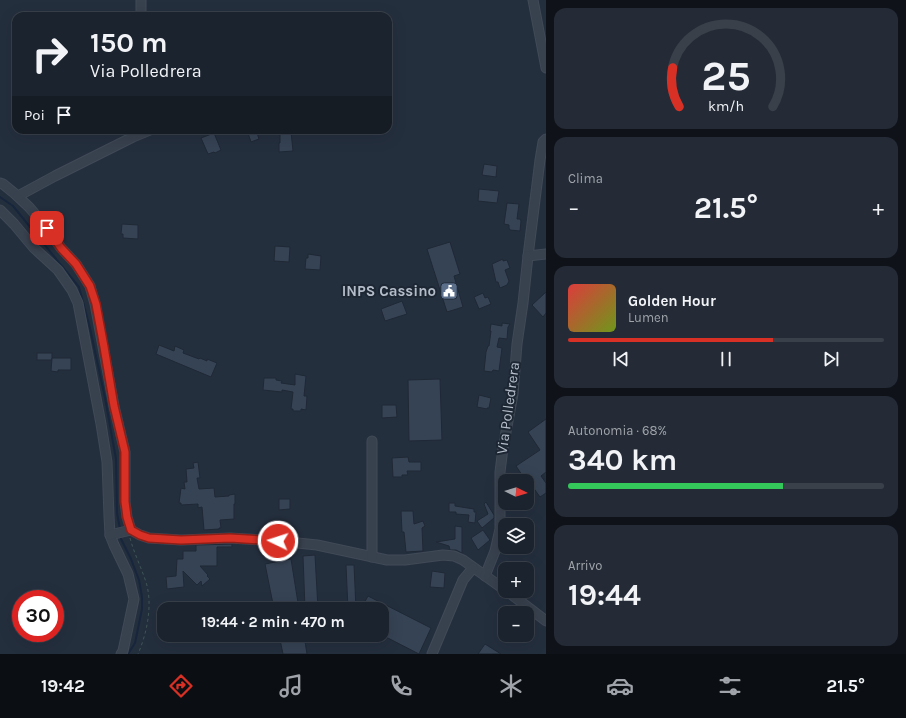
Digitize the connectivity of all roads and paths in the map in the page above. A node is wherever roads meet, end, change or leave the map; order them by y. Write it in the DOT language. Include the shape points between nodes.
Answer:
graph roads {
  1 [pos="141,0"];
  2 [pos="533,0"];
  3 [pos="141,12"];
  4 [pos="546,68"];
  5 [pos="140,134"];
  6 [pos="546,139"];
  7 [pos="0,183"];
  8 [pos="18,196"];
  9 [pos="0,210"];
  10 [pos="546,254"];
  11 [pos="528,256"];
  12 [pos="372,441"];
  13 [pos="128,531"];
  14 [pos="112,534"];
  15 [pos="372,557"];
  16 [pos="473,568"];
  17 [pos="485,576"];
  18 [pos="498,585"];
  19 [pos="516,598"];
  20 [pos="546,621"];
  21 [pos="121,654"];
  22 [pos="138,654"];
  23 [pos="432,654"];
  1 -- 3 [label="street"];
  2 -- 4 [label="street"];
  5 -- 8 [label="street"];
  6 -- 11 [label="street, Via Polledrera" via="543,142 540,160"];
  7 -- 8 [label="street"];
  8 -- 13 [label="street" via="76,264 90,286 96,304 125,452"];
  9 -- 14 [label="street" via="58,270 78,303 107,462"];
  10 -- 11 [label="street"];
  11 -- 17 [label="street, Via Polledrera" via="513,394 500,472 500,529"];
  12 -- 15 [label="street"];
  13 -- 14 [label="street"];
  13 -- 15 [label="street" via="149,538 238,538 317,545"];
  13 -- 22 [label="path" via="133,551 147,584 148,594 148,615"];
  14 -- 21 [label="street" via="114,545 128,574 134,599"];
  15 -- 16 [label="street" via="406,560 454,556"];
  16 -- 17 [label="street"];
  16 -- 23 [label="street" via="463,580"];
  17 -- 18 [label="street"];
  19 -- 20 [label="street"];
}
